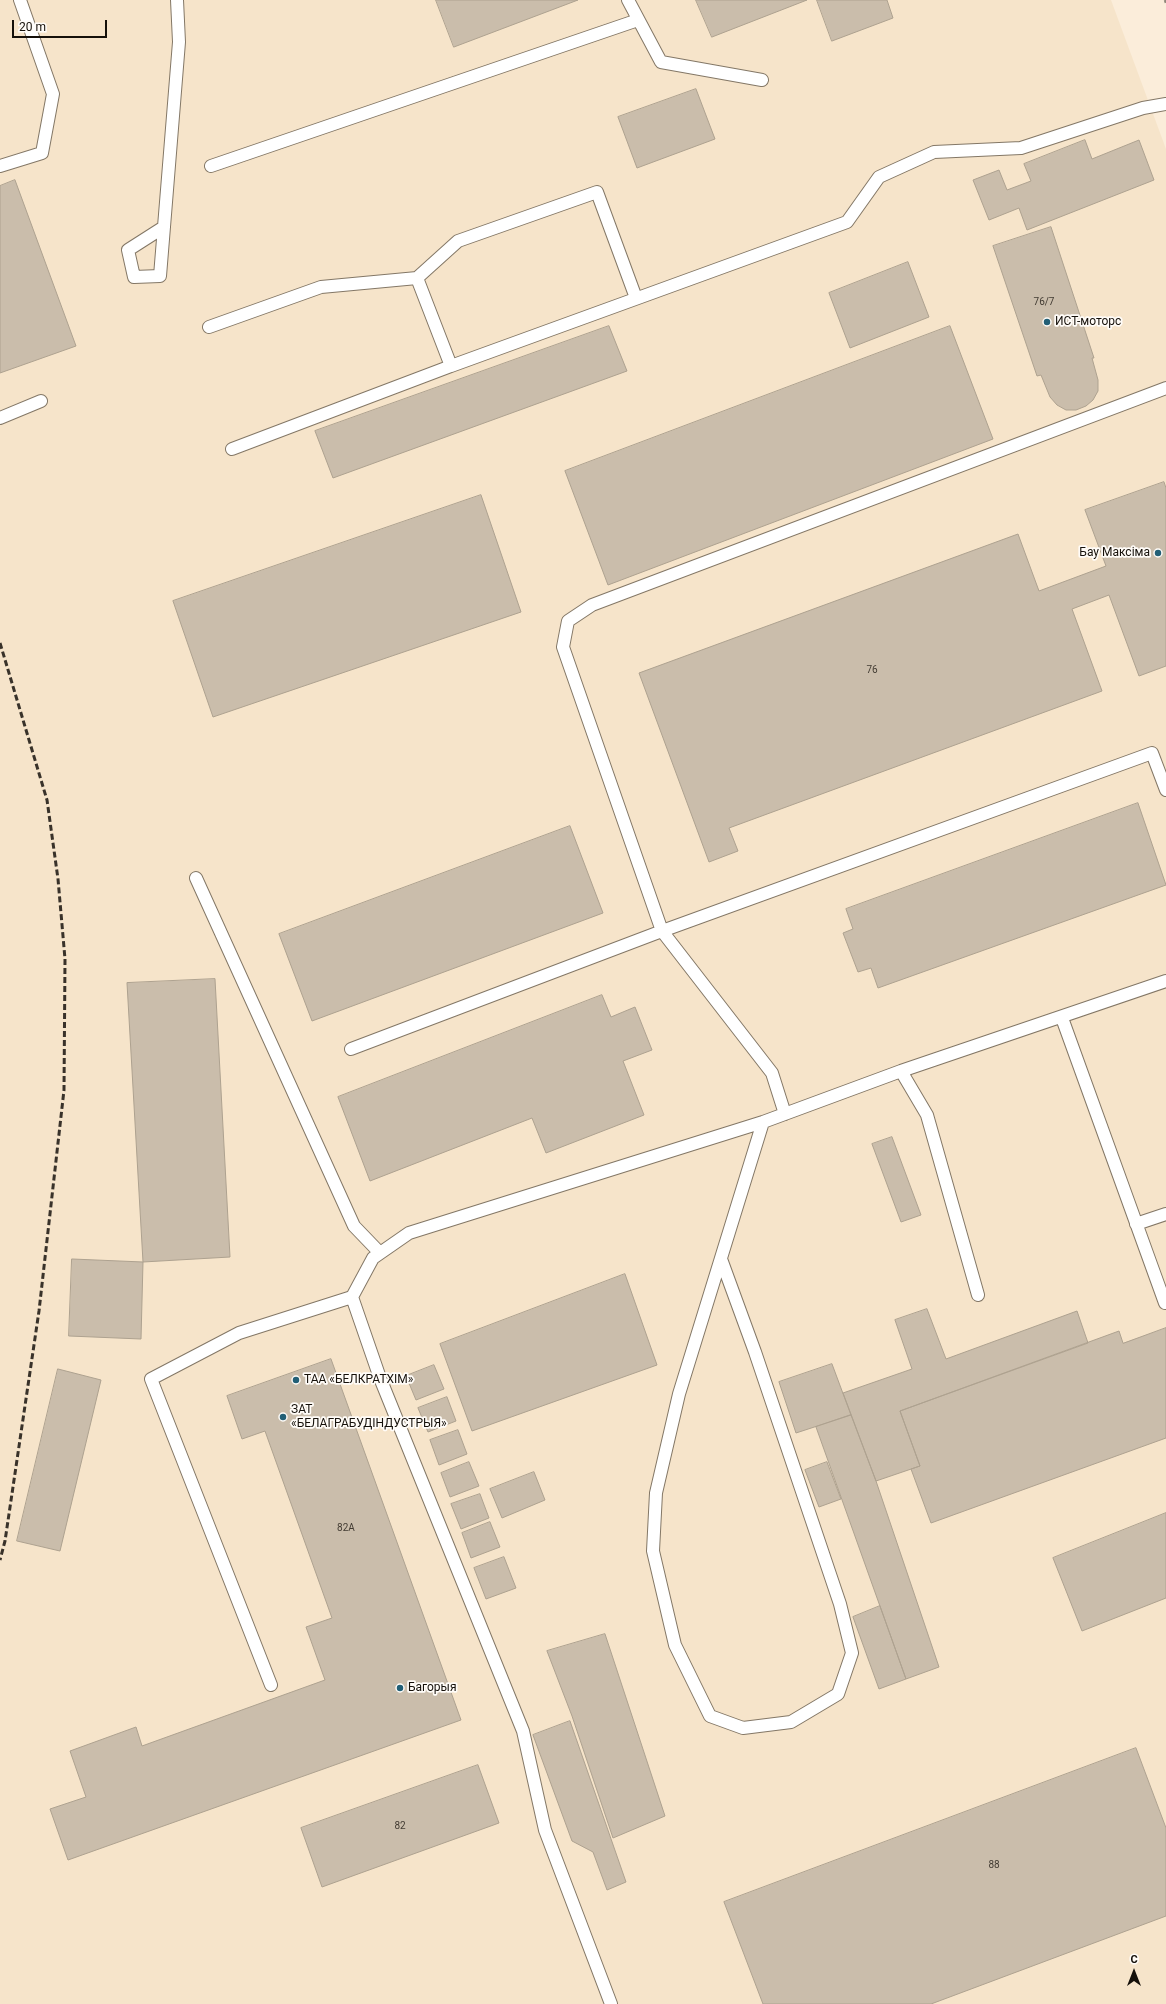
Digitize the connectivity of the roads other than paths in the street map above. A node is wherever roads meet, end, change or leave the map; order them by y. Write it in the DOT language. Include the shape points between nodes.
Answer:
graph roads {
  1 [pos="20,0"];
  2 [pos="178,0"];
  3 [pos="628,0"];
  4 [pos="638,20"];
  5 [pos="762,80"];
  6 [pos="1166,104"];
  7 [pos="0,166"];
  8 [pos="210,166"];
  9 [pos="164,227"];
  10 [pos="417,278"];
  11 [pos="636,298"];
  12 [pos="209,327"];
  13 [pos="451,366"];
  14 [pos="1166,388"];
  15 [pos="41,401"];
  16 [pos="0,418"];
  17 [pos="232,449"];
  18 [pos="1166,790"];
  19 [pos="196,878"];
  20 [pos="662,932"];
  21 [pos="1166,981"];
  22 [pos="1062,1018"];
  23 [pos="351,1049"];
  24 [pos="901,1071"];
  25 [pos="785,1114"];
  26 [pos="763,1122"];
  27 [pos="1166,1214"];
  28 [pos="1136,1224"];
  29 [pos="380,1253"];
  30 [pos="721,1259"];
  31 [pos="978,1296"];
  32 [pos="352,1297"];
  33 [pos="1165,1303"];
  34 [pos="271,1685"];
  35 [pos="611,2004"];
  1 -- 7 [label="lane" via="53,94 42,153"];
  2 -- 9 [label="lane" via="179,42"];
  3 -- 4 [label="lane"];
  4 -- 5 [label="lane" via="661,62"];
  4 -- 8 [label="lane"];
  6 -- 11 [label="lane" via="1143,108 1021,148 934,152 878,177 847,222"];
  10 -- 11 [label="lane" via="458,241 597,192"];
  10 -- 12 [label="lane" via="321,287"];
  10 -- 13 [label="lane"];
  11 -- 13 [label="lane"];
  13 -- 17 [label="lane"];
  14 -- 20 [label="lane" via="592,605 568,620 563,647"];
  15 -- 16 [label="lane"];
  18 -- 20 [label="lane" via="1152,753"];
  19 -- 29 [label="lane" via="354,1226"];
  20 -- 23 [label="lane"];
  20 -- 25 [label="lane" via="772,1073"];
  21 -- 22 [label="lane"];
  22 -- 24 [label="lane"];
  22 -- 28 [label="lane"];
  24 -- 25 [label="lane"];
  24 -- 31 [label="lane" via="927,1115"];
  25 -- 26 [label="lane"];
  26 -- 29 [label="lane" via="409,1233"];
  26 -- 30 [label="lane"];
  27 -- 28 [label="lane"];
  28 -- 33 [label="lane"];
  29 -- 32 [label="lane" via="373,1258"];
  30 -- 30 [label="lane" via="679,1394 656,1493 653,1551 675,1645 710,1716 743,1728 791,1722 838,1694 852,1652 840,1604"];
  32 -- 34 [label="lane" via="239,1333 151,1379"];
  32 -- 35 [label="lane" via="380,1378 523,1732 544,1830"];
}
